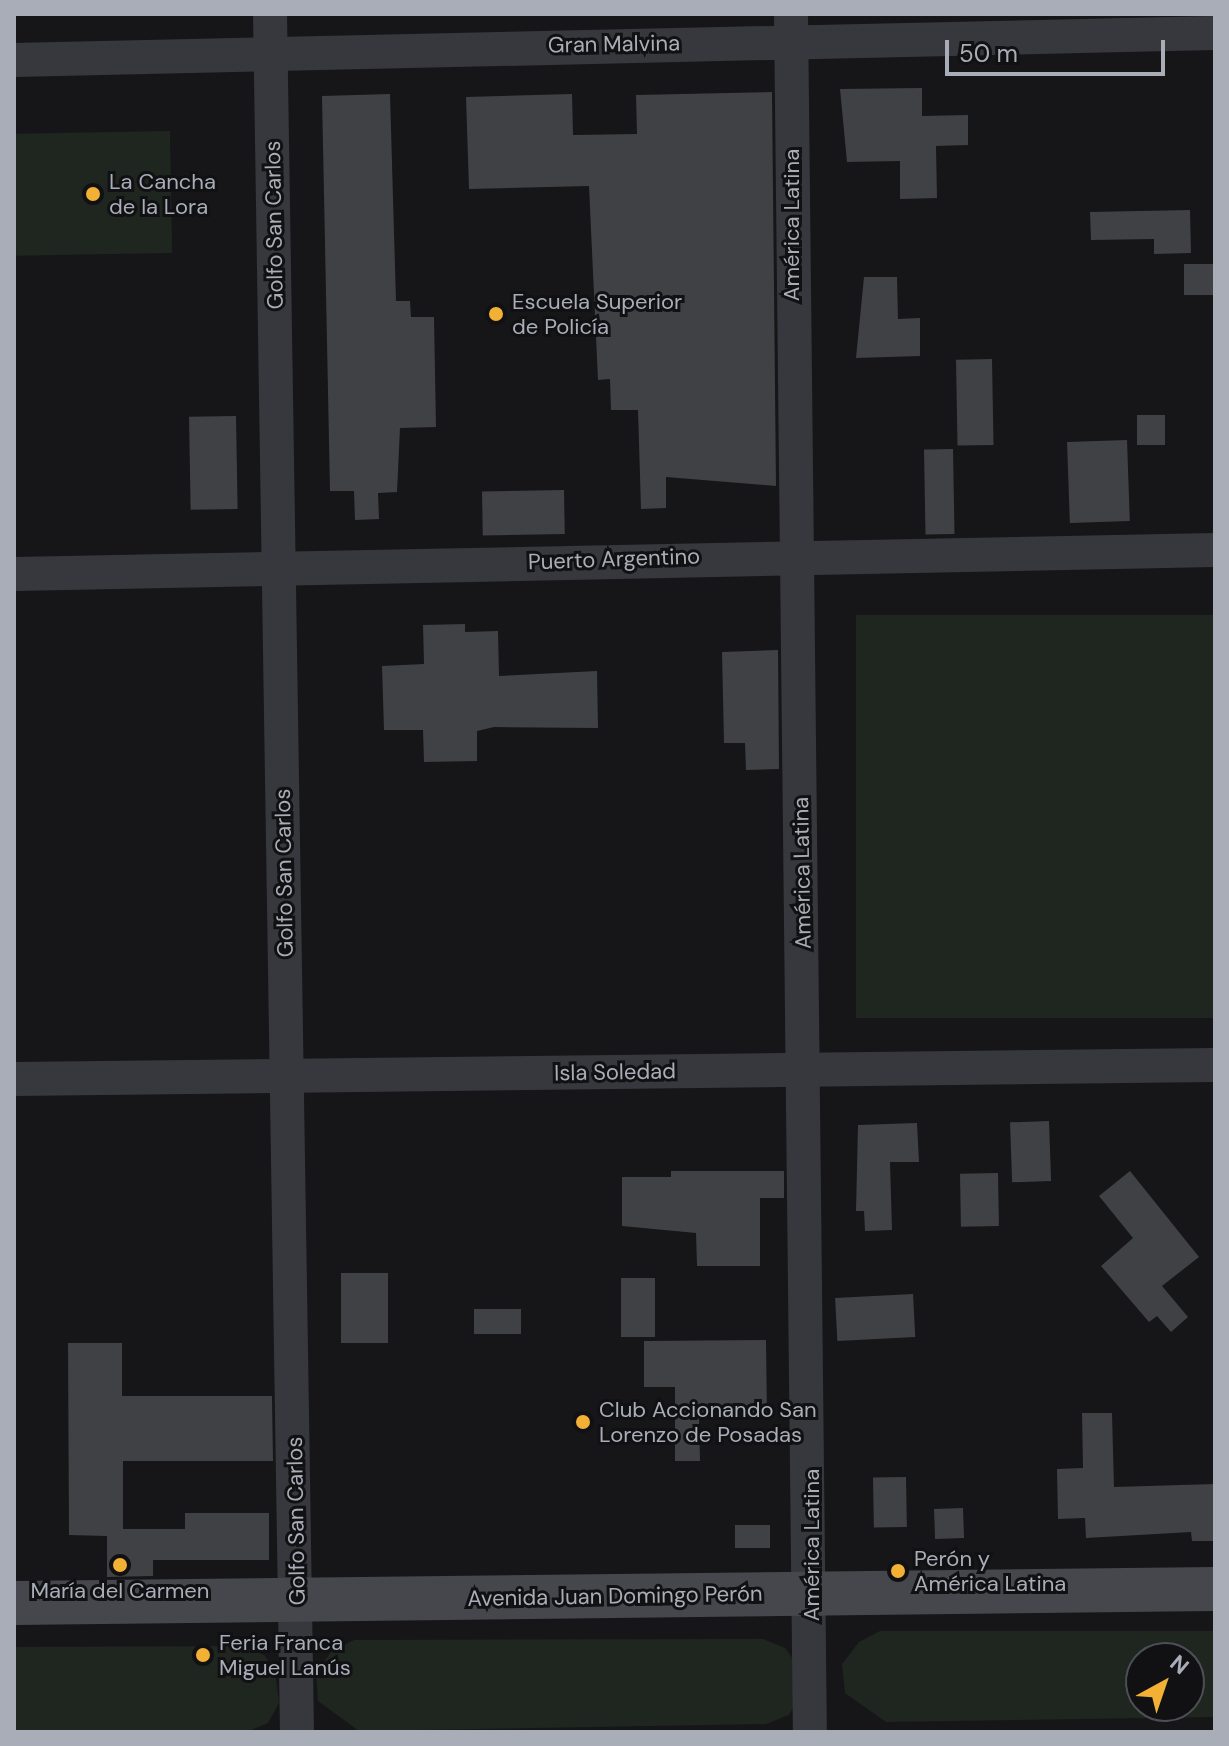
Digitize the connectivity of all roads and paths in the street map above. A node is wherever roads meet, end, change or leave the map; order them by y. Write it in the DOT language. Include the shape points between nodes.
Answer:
graph roads {
  1 [pos="270,14"];
  2 [pos="791,27"];
  3 [pos="1215,33"];
  4 [pos="271,52"];
  5 [pos="14,60"];
  6 [pos="1215,550"];
  7 [pos="794,554"];
  8 [pos="280,568"];
  9 [pos="14,574"];
  10 [pos="1215,1065"];
  11 [pos="807,1070"];
  12 [pos="286,1075"];
  13 [pos="14,1079"];
  14 [pos="1215,1589"];
  15 [pos="814,1594"];
  16 [pos="298,1600"];
  17 [pos="14,1603"];
  18 [pos="297,1732"];
  19 [pos="810,1732"];
  1 -- 4 [label="street, Golfo San Carlos"];
  2 -- 3 [label="street, Gran Malvina"];
  2 -- 4 [label="street, Gran Malvina"];
  2 -- 7 [label="street, América Latina"];
  4 -- 5 [label="street, Gran Malvina"];
  4 -- 8 [label="street, Golfo San Carlos"];
  6 -- 7 [label="street, Puerto Argentino"];
  7 -- 8 [label="street, Puerto Argentino"];
  7 -- 11 [label="street, América Latina"];
  8 -- 9 [label="street, Puerto Argentino"];
  8 -- 12 [label="street, Golfo San Carlos"];
  10 -- 11 [label="street, Isla Soledad"];
  11 -- 12 [label="street, Isla Soledad"];
  11 -- 15 [label="street, América Latina"];
  12 -- 13 [label="street, Isla Soledad"];
  12 -- 16 [label="street, Golfo San Carlos"];
  14 -- 15 [label="main road, Avenida Juan Domingo Perón"];
  15 -- 16 [label="main road, Avenida Juan Domingo Perón"];
  15 -- 19 [label="street, América Latina"];
  16 -- 17 [label="main road, Avenida Juan Domingo Perón"];
  16 -- 18 [label="street, Golfo San Carlos"];
}
